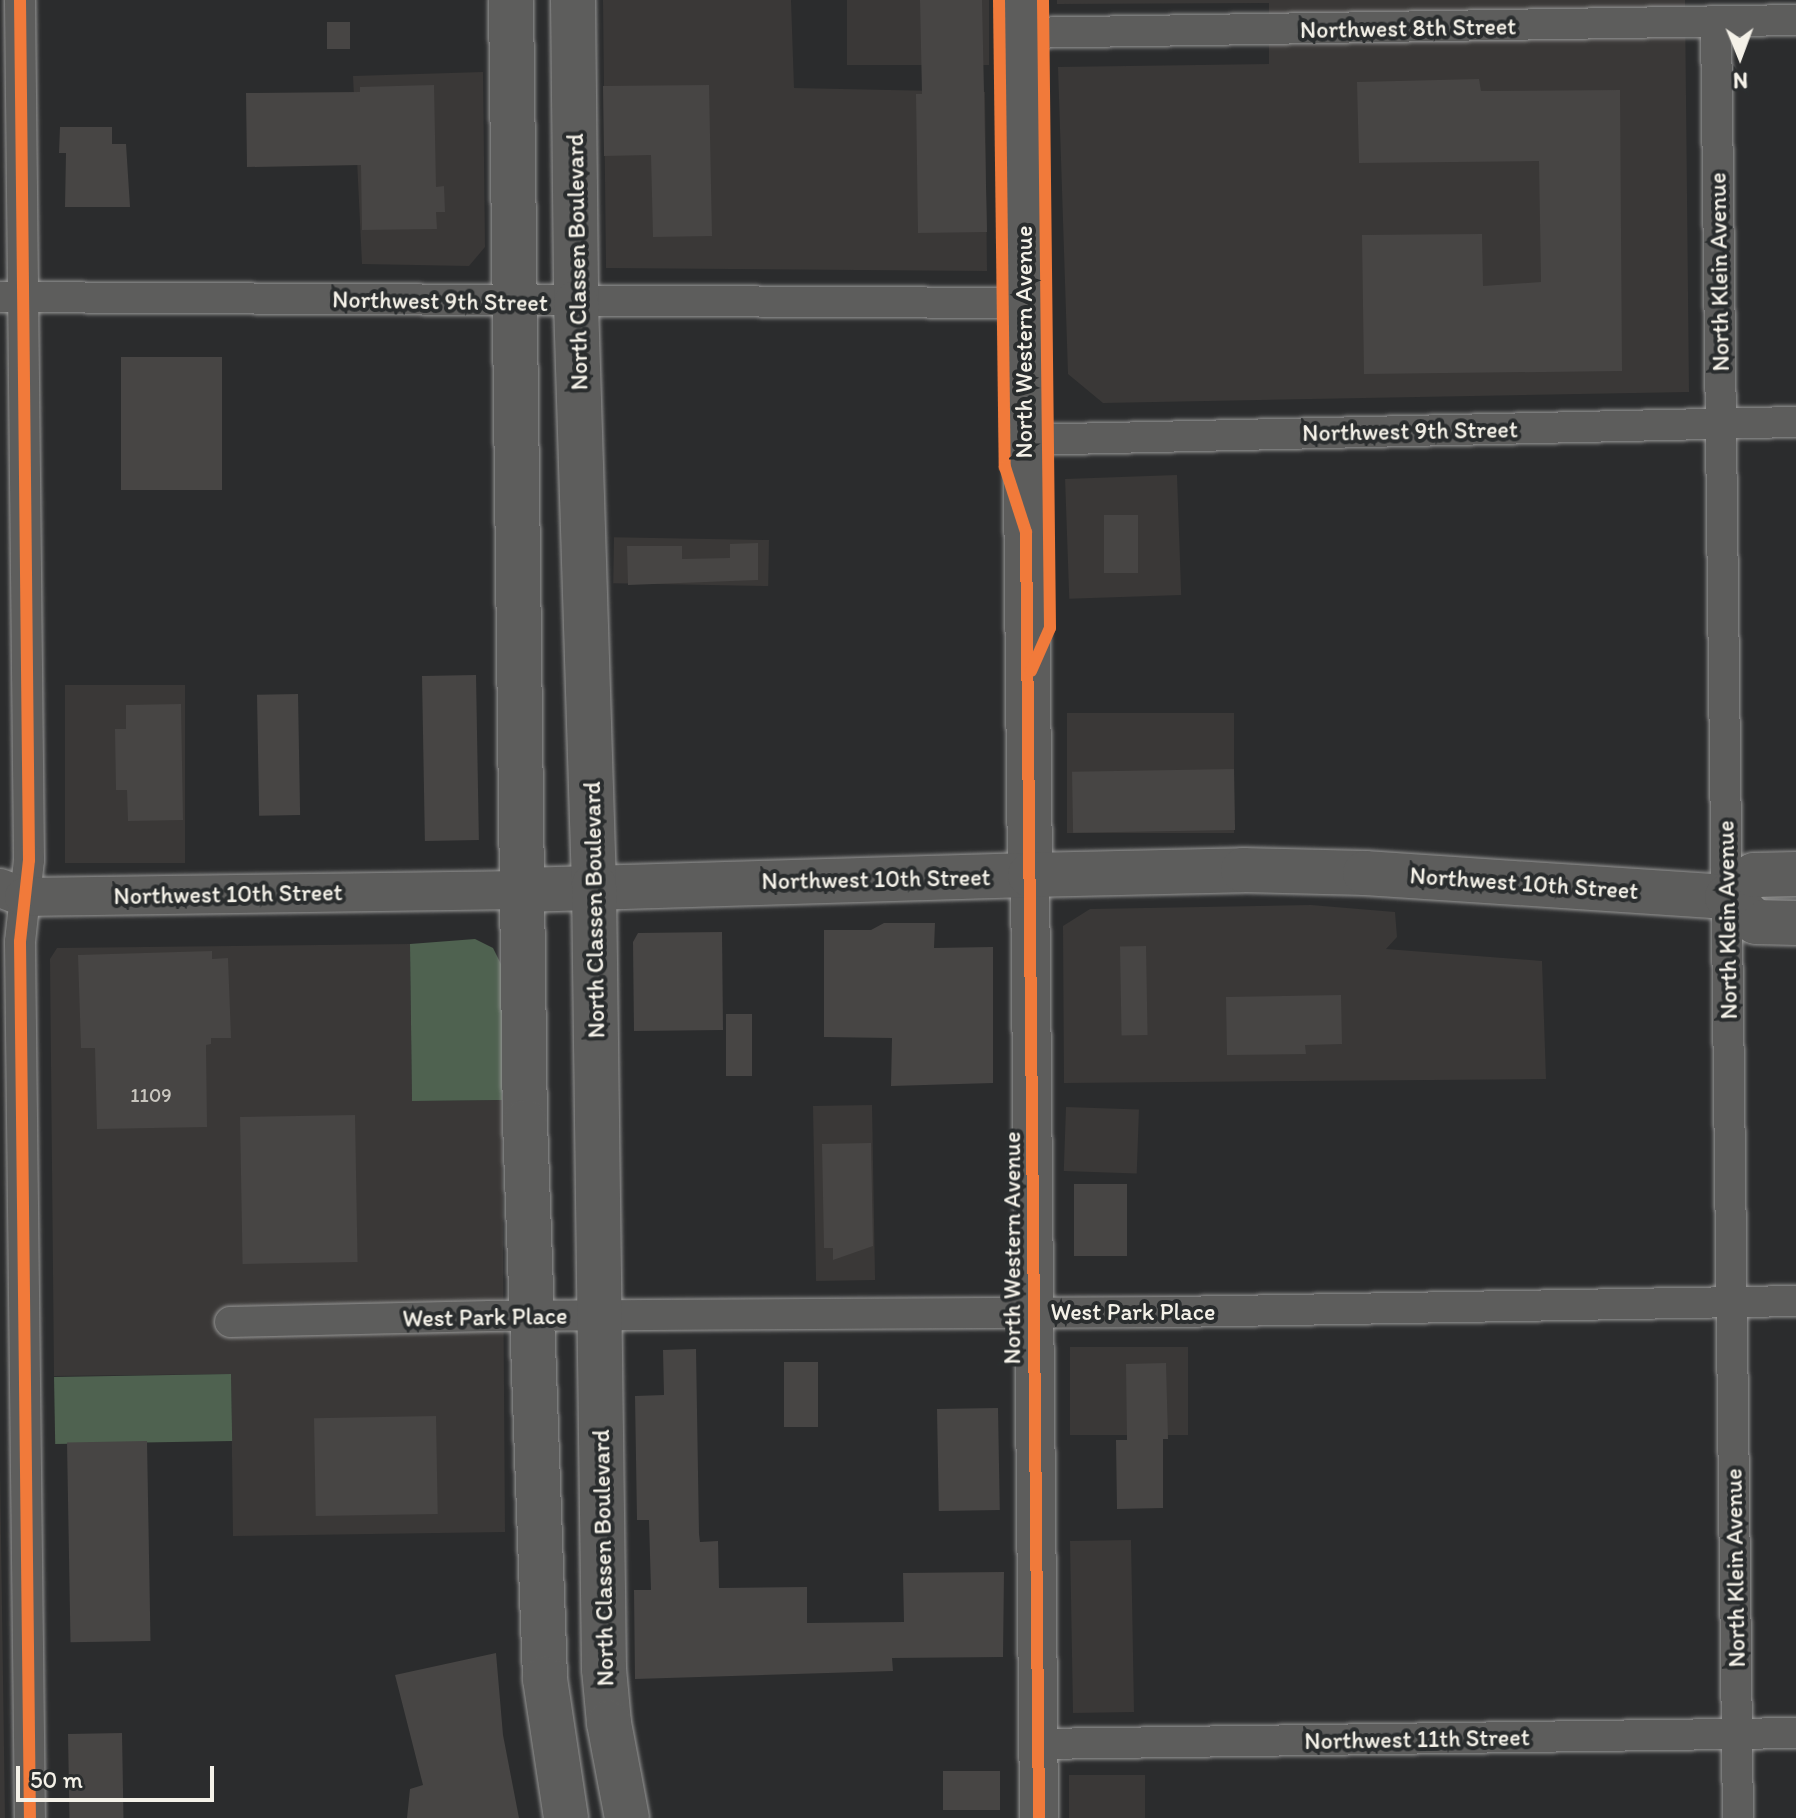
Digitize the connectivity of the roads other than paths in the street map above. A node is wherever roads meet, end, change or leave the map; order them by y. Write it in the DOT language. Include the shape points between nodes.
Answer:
graph roads {
  1 [pos="20,0"];
  2 [pos="511,0"];
  3 [pos="573,0"];
  4 [pos="1574,13"];
  5 [pos="1021,17"];
  6 [pos="1796,20"];
  7 [pos="1716,22"];
  8 [pos="13,298"];
  9 [pos="516,302"];
  10 [pos="576,303"];
  11 [pos="1023,303"];
  12 [pos="1796,422"];
  13 [pos="1721,424"];
  14 [pos="1024,440"];
  15 [pos="1796,874"];
  16 [pos="1030,875"];
  17 [pos="594,885"];
  18 [pos="523,890"];
  19 [pos="1727,897"];
  20 [pos="8,898"];
  21 [pos="1796,923"];
  22 [pos="1796,1301"];
  23 [pos="1732,1302"];
  24 [pos="1034,1313"];
  25 [pos="533,1316"];
  26 [pos="599,1316"];
  27 [pos="230,1322"];
  28 [pos="13,1442"];
  29 [pos="1737,1733"];
  30 [pos="1796,1733"];
  31 [pos="1038,1744"];
  32 [pos="30,1818"];
  33 [pos="566,1818"];
  34 [pos="627,1818"];
  35 [pos="1039,1818"];
  36 [pos="1738,1818"];
  1 -- 8 [label="street"];
  2 -- 9 [label="main road"];
  3 -- 10 [label="main road, North Classen Boulevard"];
  4 -- 5 [label="street, Northwest 8th Street"];
  4 -- 7 [label="street, Northwest 8th Street"];
  5 -- 11 [label="main road, North Western Avenue"];
  6 -- 7 [label="street, Northwest 8th Street"];
  7 -- 13 [label="street, North Klein Avenue"];
  8 -- 9 [label="street, Northwest 9th Street"];
  8 -- 20 [label="street" via="29,860"];
  9 -- 10 [label="street, Northwest 9th Street"];
  9 -- 18 [label="main road"];
  10 -- 11 [label="street, Northwest 9th Street"];
  10 -- 17 [label="main road, North Classen Boulevard"];
  11 -- 14 [label="main road, North Western Avenue"];
  12 -- 13 [label="street, Northwest 9th Street"];
  13 -- 14 [label="street, Northwest 9th Street"];
  13 -- 19 [label="street, North Klein Avenue"];
  14 -- 16 [label="main road, North Western Avenue"];
  15 -- 19 [label="main road" via="1754,875"];
  16 -- 17 [label="main road, Northwest 10th Street"];
  16 -- 19 [label="main road, Northwest 10th Street" via="1365,873"];
  16 -- 24 [label="street, North Western Avenue"];
  17 -- 18 [label="main road, Northwest 10th Street"];
  17 -- 26 [label="main road, North Classen Boulevard"];
  18 -- 20 [label="street, Northwest 10th Street"];
  18 -- 25 [label="main road"];
  19 -- 21 [label="main road" via="1756,922"];
  19 -- 23 [label="street, North Klein Avenue"];
  20 -- 28 [label="street" via="20,942"];
  22 -- 23 [label="street, West Park Place"];
  23 -- 24 [label="street, West Park Place"];
  23 -- 29 [label="street, North Klein Avenue"];
  24 -- 26 [label="street, West Park Place"];
  24 -- 31 [label="street, North Western Avenue"];
  25 -- 26 [label="street, West Park Place"];
  25 -- 27 [label="street, West Park Place"];
  25 -- 33 [label="main road" via="545,1679"];
  26 -- 34 [label="main road, North Classen Boulevard" via="604,1669"];
  28 -- 32 [label="street"];
  29 -- 30 [label="street, Northwest 11th Street"];
  29 -- 31 [label="street, Northwest 11th Street"];
  29 -- 36 [label="street, North Klein Avenue"];
  31 -- 35 [label="street, North Western Avenue"];
}
